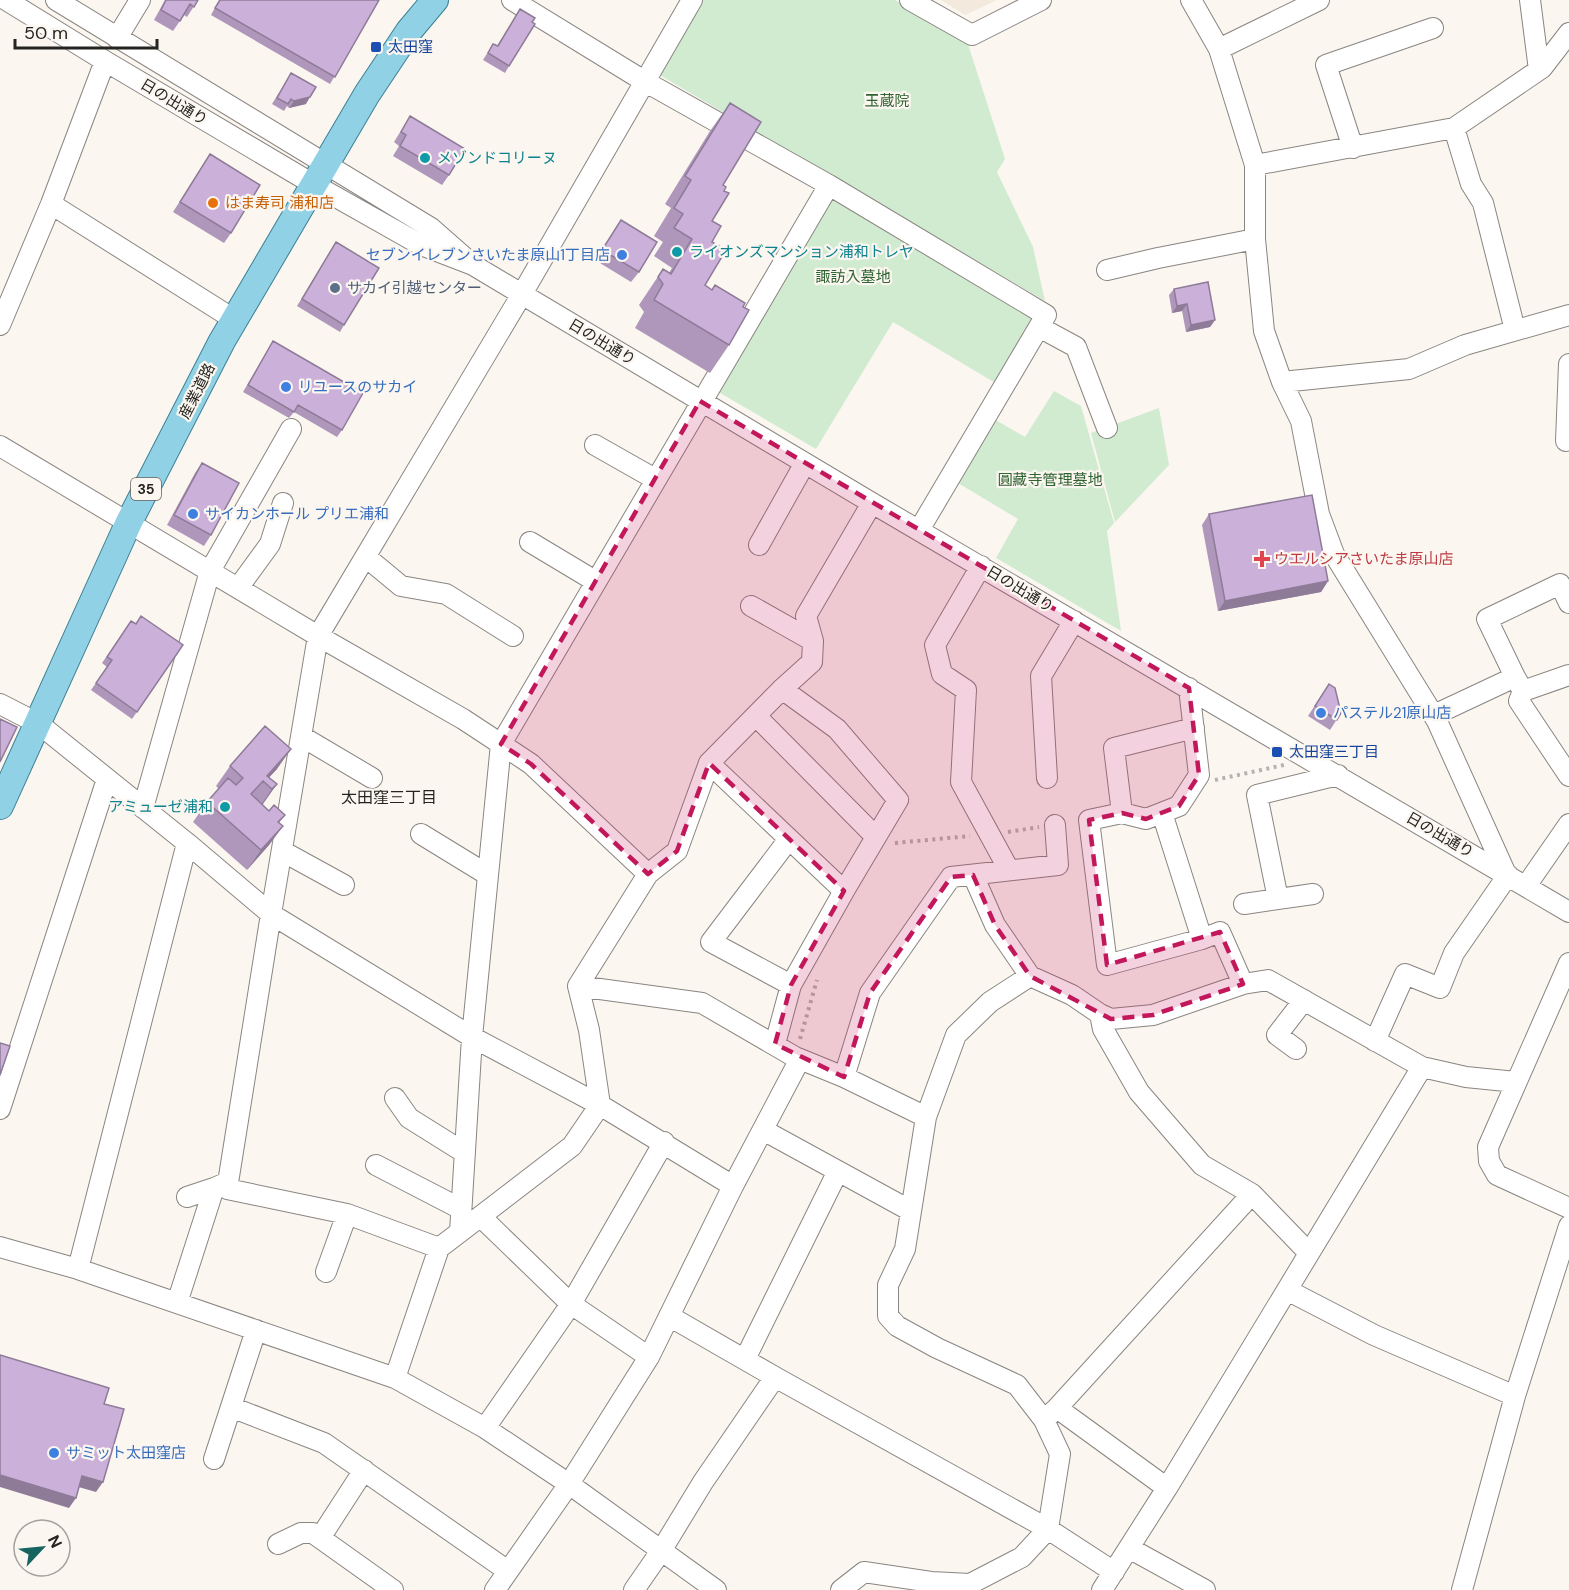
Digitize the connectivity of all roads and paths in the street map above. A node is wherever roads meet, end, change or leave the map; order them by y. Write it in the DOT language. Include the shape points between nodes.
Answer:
graph roads {
  1 [pos="6,0"];
  2 [pos="56,0"];
  3 [pos="140,0"];
  4 [pos="435,0"];
  5 [pos="512,0"];
  6 [pos="692,0"];
  7 [pos="910,0"];
  8 [pos="1041,0"];
  9 [pos="1191,0"];
  10 [pos="1318,0"];
  11 [pos="1530,0"];
  12 [pos="1433,28"];
  13 [pos="117,38"];
  14 [pos="1567,40"];
  15 [pos="1219,49"];
  16 [pos="105,61"];
  17 [pos="1539,70"];
  18 [pos="644,81"];
  19 [pos="1454,128"];
  20 [pos="1353,148"];
  21 [pos="1255,165"];
  22 [pos="319,174"];
  23 [pos="829,185"];
  24 [pos="51,204"];
  25 [pos="1255,239"];
  26 [pos="1107,270"];
  27 [pos="522,294"];
  28 [pos="6,296"];
  29 [pos="1569,315"];
  30 [pos="235,320"];
  31 [pos="0,325"];
  32 [pos="1039,327"];
  33 [pos="1515,330"];
  34 [pos="1569,364"];
  35 [pos="1282,382"];
  36 [pos="700,401"];
  37 [pos="1107,428"];
  38 [pos="291,429"];
  39 [pos="1566,441"];
  40 [pos="595,445"];
  41 [pos="0,446"];
  42 [pos="805,463"];
  43 [pos="655,479"];
  44 [pos="283,503"];
  45 [pos="872,503"];
  46 [pos="129,522"];
  47 [pos="919,530"];
  48 [pos="530,542"];
  49 [pos="759,545"];
  50 [pos="366,556"];
  51 [pos="981,566"];
  52 [pos="210,571"];
  53 [pos="595,581"];
  54 [pos="237,588"];
  55 [pos="1569,603"];
  56 [pos="751,606"];
  57 [pos="1074,621"];
  58 [pos="318,636"];
  59 [pos="513,636"];
  60 [pos="813,641"];
  61 [pos="1569,675"];
  62 [pos="1519,684"];
  63 [pos="1189,688"];
  64 [pos="782,689"];
  65 [pos="0,704"];
  66 [pos="1434,715"];
  67 [pos="756,716"];
  68 [pos="39,724"];
  69 [pos="1194,728"];
  70 [pos="301,736"];
  71 [pos="501,744"];
  72 [pos="709,763"];
  73 [pos="1338,775"];
  74 [pos="1569,776"];
  75 [pos="372,778"];
  76 [pos="1047,778"];
  77 [pos="106,779"];
  78 [pos="0,806"];
  79 [pos="143,808"];
  80 [pos="1122,813"];
  81 [pos="1162,813"];
  82 [pos="1569,824"];
  83 [pos="1055,825"];
  84 [pos="422,834"];
  85 [pos="989,835"];
  86 [pos="876,837"];
  87 [pos="789,838"];
  88 [pos="187,843"];
  89 [pos="282,851"];
  90 [pos="890,851"];
  91 [pos="1009,870"];
  92 [pos="648,874"];
  93 [pos="1507,874"];
  94 [pos="488,875"];
  95 [pos="973,875"];
  96 [pos="344,885"];
  97 [pos="1527,886"];
  98 [pos="844,891"];
  99 [pos="1313,894"];
  100 [pos="1278,899"];
  101 [pos="1244,904"];
  102 [pos="1569,912"];
  103 [pos="271,914"];
  104 [pos="1202,939"];
  105 [pos="1569,963"];
  106 [pos="818,976"];
  107 [pos="1030,976"];
  108 [pos="1243,984"];
  109 [pos="791,985"];
  110 [pos="578,986"];
  111 [pos="1304,1000"];
  112 [pos="1100,1014"];
  113 [pos="472,1036"];
  114 [pos="1375,1041"];
  115 [pos="775,1044"];
  116 [pos="1296,1048"];
  117 [pos="797,1058"];
  118 [pos="1422,1067"];
  119 [pos="844,1077"];
  120 [pos="1516,1082"];
  121 [pos="395,1098"];
  122 [pos="600,1105"];
  123 [pos="0,1109"];
  124 [pos="926,1117"];
  125 [pos="763,1130"];
  126 [pos="664,1142"];
  127 [pos="465,1153"];
  128 [pos="376,1165"];
  129 [pos="838,1171"];
  130 [pos="221,1185"];
  131 [pos="733,1186"];
  132 [pos="1252,1194"];
  133 [pos="187,1197"];
  134 [pos="1569,1208"];
  135 [pos="461,1209"];
  136 [pos="911,1211"];
  137 [pos="347,1214"];
  138 [pos="481,1217"];
  139 [pos="1569,1226"];
  140 [pos="460,1232"];
  141 [pos="0,1246"];
  142 [pos="439,1248"];
  143 [pos="1309,1253"];
  144 [pos="78,1269"];
  145 [pos="326,1272"];
  146 [pos="1287,1290"];
  147 [pos="177,1303"];
  148 [pos="571,1304"];
  149 [pos="669,1316"];
  150 [pos="256,1330"];
  151 [pos="649,1357"];
  152 [pos="745,1359"];
  153 [pos="775,1377"];
  154 [pos="395,1378"];
  155 [pos="1515,1396"];
  156 [pos="231,1407"];
  157 [pos="1050,1414"];
  158 [pos="485,1428"];
  159 [pos="214,1460"];
  160 [pos="364,1470"];
  161 [pos="569,1484"];
  162 [pos="1167,1488"];
  163 [pos="1048,1529"];
  164 [pos="320,1538"];
  165 [pos="278,1544"];
  166 [pos="1129,1548"];
  167 [pos="661,1551"];
  168 [pos="508,1570"];
  169 [pos="1114,1572"];
  170 [pos="393,1590"];
  171 [pos="495,1590"];
  172 [pos="634,1590"];
  173 [pos="716,1590"];
  174 [pos="842,1590"];
  175 [pos="1102,1590"];
  176 [pos="1205,1590"];
  177 [pos="1462,1590"];
  1 -- 16 [label="street, 日の出通り"];
  2 -- 13 [label="street, 日の出通り"];
  3 -- 13 [label="street"];
  4 -- 22 [label="main road, 産業道路 / 35" via="367,94"];
  5 -- 18 [label="street"];
  6 -- 18 [label="street"];
  7 -- 8 [label="street" via="972,35"];
  9 -- 15 [label="street"];
  10 -- 15 [label="street"];
  11 -- 17 [label="street"];
  12 -- 20 [label="street" via="1326,65"];
  13 -- 22 [label="street, 日の出通り" via="297,148"];
  14 -- 17 [label="street"];
  15 -- 21 [label="street"];
  16 -- 22 [label="street, 日の出通り"];
  16 -- 24 [label="street"];
  17 -- 19 [label="street"];
  18 -- 23 [label="street"];
  18 -- 27 [label="street"];
  19 -- 20 [label="street"];
  19 -- 33 [label="street" via="1471,184 1483,202"];
  20 -- 21 [label="street"];
  21 -- 25 [label="street"];
  22 -- 27 [label="street, 日の出通り" via="431,228 473,265"];
  22 -- 30 [label="main road, 産業道路 / 35"];
  23 -- 32 [label="street" via="1046,315"];
  23 -- 36 [label="street"];
  24 -- 28 [label="street"];
  24 -- 30 [label="street"];
  25 -- 26 [label="street"];
  25 -- 35 [label="street" via="1264,331"];
  27 -- 36 [label="street, 日の出通り"];
  27 -- 50 [label="street"];
  28 -- 31 [label="street"];
  29 -- 33 [label="street"];
  30 -- 46 [label="main road, 産業道路 / 35"];
  32 -- 37 [label="street" via="1076,347"];
  32 -- 47 [label="street"];
  33 -- 35 [label="street" via="1465,345 1409,369"];
  34 -- 39 [label="street"];
  35 -- 66 [label="street" via="1301,421 1319,514 1334,554"];
  36 -- 42 [label="street, 日の出通り"];
  36 -- 43 [label="street"];
  38 -- 52 [label="street"];
  40 -- 43 [label="street"];
  41 -- 46 [label="street"];
  42 -- 45 [label="street, 日の出通り"];
  42 -- 49 [label="street"];
  43 -- 53 [label="street"];
  44 -- 54 [label="street" via="270,544"];
  45 -- 47 [label="street, 日の出通り"];
  45 -- 60 [label="street" via="806,616"];
  46 -- 52 [label="street"];
  46 -- 68 [label="main road, 産業道路 / 35"];
  47 -- 51 [label="street, 日の出通り"];
  48 -- 53 [label="street"];
  50 -- 58 [label="street"];
  50 -- 59 [label="street" via="401,586 446,594"];
  51 -- 57 [label="street, 日の出通り"];
  51 -- 85 [label="street" via="935,645 942,674 966,690 961,782"];
  52 -- 54 [label="street"];
  52 -- 79 [label="street"];
  53 -- 71 [label="street"];
  54 -- 58 [label="street"];
  55 -- 62 [label="street" via="1560,584 1486,619"];
  56 -- 60 [label="street"];
  57 -- 63 [label="street, 日の出通り"];
  57 -- 76 [label="street" via="1041,676"];
  58 -- 70 [label="street"];
  58 -- 71 [label="street"];
  60 -- 64 [label="street" via="812,662"];
  61 -- 62 [label="street"];
  62 -- 66 [label="street"];
  62 -- 74 [label="street" via="1519,700"];
  63 -- 69 [label="street"];
  63 -- 73 [label="street, 日の出通り"];
  64 -- 67 [label="street"];
  64 -- 86 [label="street" via="837,729 898,800"];
  65 -- 68 [label="street"];
  66 -- 93 [label="street"];
  67 -- 72 [label="street"];
  67 -- 86 [label="street"];
  68 -- 77 [label="street"];
  68 -- 78 [label="main road, 産業道路 / 35"];
  69 -- 80 [label="street" via="1114,748"];
  69 -- 81 [label="street" via="1199,775 1179,806"];
  70 -- 75 [label="street"];
  70 -- 89 [label="street"];
  71 -- 92 [label="street" via="531,765"];
  71 -- 94 [label="street"];
  72 -- 87 [label="street"];
  72 -- 92 [label="street" via="677,851"];
  73 -- 93 [label="street, 日の出通り"];
  73 -- 100 [label="street" via="1257,795"];
  77 -- 79 [label="street"];
  77 -- 123 [label="street"];
  79 -- 88 [label="street"];
  80 -- 81 [label="street" via="1146,819"];
  80 -- 104 [label="street" via="1089,820 1107,964"];
  81 -- 104 [label="street"];
  82 -- 97 [label="street"];
  83 -- 85 [label="path"];
  83 -- 91 [label="street" via="1058,865"];
  84 -- 94 [label="street"];
  85 -- 90 [label="path" via="896,841"];
  85 -- 91 [label="street"];
  86 -- 98 [label="street"];
  87 -- 98 [label="street"];
  87 -- 109 [label="street" via="711,942"];
  88 -- 103 [label="street"];
  88 -- 144 [label="street"];
  89 -- 96 [label="street"];
  89 -- 103 [label="street"];
  91 -- 95 [label="street"];
  92 -- 110 [label="street"];
  93 -- 97 [label="street, 日の出通り"];
  93 -- 114 [label="street" via="1454,953 1440,988 1405,974"];
  94 -- 113 [label="street"];
  95 -- 107 [label="street" via="995,925"];
  95 -- 119 [label="street" via="951,877 870,993"];
  97 -- 102 [label="street, 日の出通り"];
  98 -- 109 [label="street"];
  99 -- 100 [label="street"];
  100 -- 101 [label="street"];
  103 -- 113 [label="street"];
  103 -- 130 [label="street"];
  104 -- 108 [label="street" via="1220,932"];
  105 -- 120 [label="street"];
  106 -- 117 [label="path"];
  107 -- 112 [label="street" via="1072,995"];
  107 -- 124 [label="street" via="990,1002 956,1035"];
  108 -- 111 [label="street" via="1268,980"];
  108 -- 112 [label="street" via="1153,1015 1111,1019"];
  109 -- 115 [label="street"];
  110 -- 115 [label="street" via="702,1003"];
  110 -- 122 [label="street" via="590,1030"];
  111 -- 114 [label="street"];
  111 -- 116 [label="street" via="1277,1035"];
  112 -- 132 [label="street" via="1103,1029 1139,1092 1202,1165"];
  113 -- 122 [label="street"];
  113 -- 127 [label="street"];
  114 -- 118 [label="street"];
  115 -- 117 [label="street"];
  117 -- 119 [label="street"];
  117 -- 125 [label="street"];
  118 -- 120 [label="street"];
  118 -- 143 [label="street"];
  119 -- 124 [label="street"];
  120 -- 134 [label="street" via="1488,1148 1489,1161 1497,1175"];
  121 -- 127 [label="street" via="409,1118"];
  122 -- 126 [label="street"];
  122 -- 138 [label="street" via="572,1146"];
  124 -- 136 [label="street"];
  125 -- 129 [label="street"];
  125 -- 131 [label="street"];
  126 -- 131 [label="street"];
  126 -- 148 [label="street"];
  127 -- 135 [label="street"];
  128 -- 135 [label="street"];
  129 -- 136 [label="street"];
  129 -- 152 [label="street"];
  130 -- 133 [label="street"];
  130 -- 137 [label="street"];
  130 -- 147 [label="street"];
  131 -- 149 [label="street"];
  132 -- 143 [label="street"];
  132 -- 157 [label="street"];
  135 -- 140 [label="street"];
  136 -- 157 [label="street" via="905,1249 888,1285 888,1316 897,1326 937,1348 1017,1385"];
  137 -- 142 [label="street"];
  137 -- 145 [label="street"];
  138 -- 140 [label="street"];
  138 -- 148 [label="street"];
  139 -- 155 [label="street"];
  140 -- 142 [label="street"];
  141 -- 144 [label="street"];
  142 -- 154 [label="street"];
  143 -- 146 [label="street"];
  144 -- 147 [label="street"];
  146 -- 155 [label="street" via="1374,1335"];
  146 -- 162 [label="street"];
  147 -- 150 [label="street"];
  148 -- 151 [label="street"];
  148 -- 158 [label="street"];
  149 -- 151 [label="street"];
  149 -- 152 [label="street"];
  150 -- 154 [label="street"];
  150 -- 156 [label="street"];
  151 -- 161 [label="street"];
  152 -- 153 [label="street"];
  153 -- 163 [label="street"];
  153 -- 167 [label="street"];
  154 -- 158 [label="street"];
  155 -- 177 [label="street"];
  156 -- 159 [label="street"];
  156 -- 160 [label="street" via="324,1443"];
  157 -- 162 [label="street"];
  157 -- 163 [label="street" via="1060,1454"];
  158 -- 161 [label="street"];
  160 -- 164 [label="street"];
  160 -- 168 [label="street"];
  161 -- 167 [label="street"];
  161 -- 168 [label="street"];
  162 -- 166 [label="street"];
  163 -- 169 [label="street"];
  163 -- 174 [label="street" via="1022,1557 970,1584 864,1572"];
  164 -- 165 [label="street" via="313,1533 301,1533"];
  164 -- 170 [label="street"];
  166 -- 169 [label="street"];
  166 -- 176 [label="street"];
  167 -- 172 [label="street"];
  167 -- 173 [label="street"];
  168 -- 171 [label="street"];
  169 -- 175 [label="street"];
}
